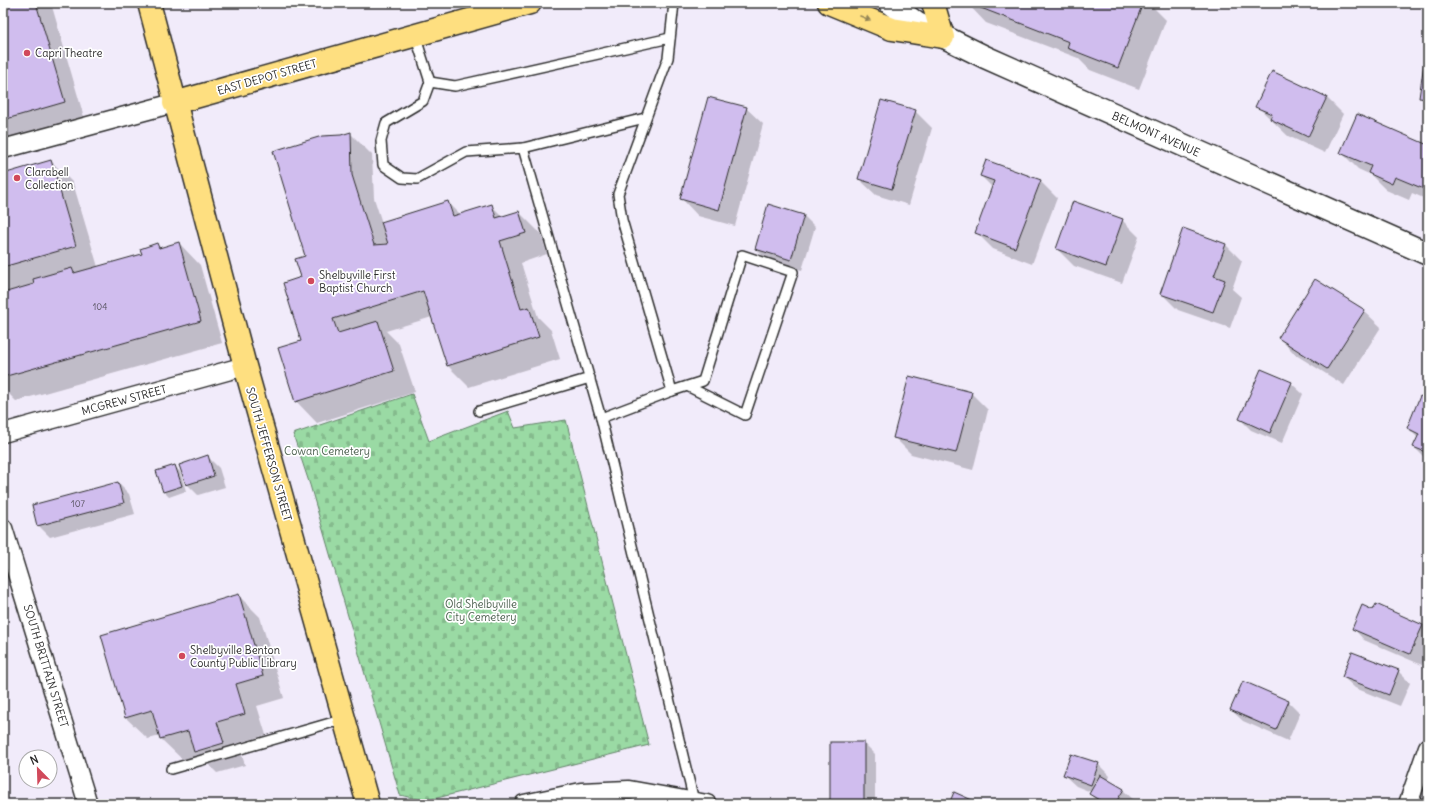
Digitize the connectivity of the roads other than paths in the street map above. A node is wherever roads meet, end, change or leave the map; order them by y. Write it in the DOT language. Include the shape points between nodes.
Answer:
graph roads {
  1 [pos="149,3"];
  2 [pos="530,3"];
  3 [pos="674,3"];
  4 [pos="829,3"];
  5 [pos="890,3"];
  6 [pos="933,3"];
  7 [pos="415,35"];
  8 [pos="943,37"];
  9 [pos="670,38"];
  10 [pos="430,82"];
  11 [pos="174,103"];
  12 [pos="646,118"];
  13 [pos="523,148"];
  14 [pos="3,149"];
  15 [pos="1428,254"];
  16 [pos="245,366"];
  17 [pos="590,378"];
  18 [pos="686,386"];
  19 [pos="672,391"];
  20 [pos="479,411"];
  21 [pos="601,418"];
  22 [pos="3,433"];
  23 [pos="3,528"];
  24 [pos="344,718"];
  25 [pos="1428,747"];
  26 [pos="171,769"];
  27 [pos="701,803"];
  28 [pos="88,804"];
  29 [pos="368,804"];
  30 [pos="524,804"];
  31 [pos="1408,804"];
  1 -- 11 [label="main road, SOUTH JEFFERSON STREET"];
  2 -- 7 [label="main road, EAST DEPOT STREET"];
  3 -- 9 [label="lane"];
  4 -- 8 [label="main road, one-way" via="892,29"];
  5 -- 8 [label="main road, BELMONT AVENUE" via="916,23"];
  6 -- 8 [label="main road"];
  7 -- 10 [label="lane"];
  7 -- 11 [label="main road, EAST DEPOT STREET"];
  8 -- 15 [label="main road, BELMONT AVENUE"];
  9 -- 10 [label="lane" via="455,86"];
  9 -- 12 [label="lane" via="668,58"];
  10 -- 13 [label="lane" via="423,101 386,123 381,141 383,165 402,178 417,179 466,152"];
  11 -- 14 [label="street, EAST DEPOT STREET"];
  11 -- 16 [label="main road, SOUTH JEFFERSON STREET"];
  12 -- 13 [label="lane"];
  12 -- 19 [label="lane" via="618,194 622,220"];
  13 -- 17 [label="lane"];
  16 -- 22 [label="street, MCGREW STREET"];
  16 -- 24 [label="main road, SOUTH JEFFERSON STREET"];
  17 -- 20 [label="lane"];
  17 -- 21 [label="lane"];
  18 -- 18 [label="lane" via="703,381 742,255 793,272 745,416"];
  18 -- 19 [label="lane"];
  19 -- 21 [label="lane"];
  21 -- 27 [label="lane"];
  23 -- 28 [label="street, SOUTH BRITTAIN STREET"];
  24 -- 26 [label="lane"];
  24 -- 29 [label="main road, SOUTH JEFFERSON STREET"];
  25 -- 31 [label="street"];
  27 -- 30 [label="street" via="629,790 581,792"];
}
